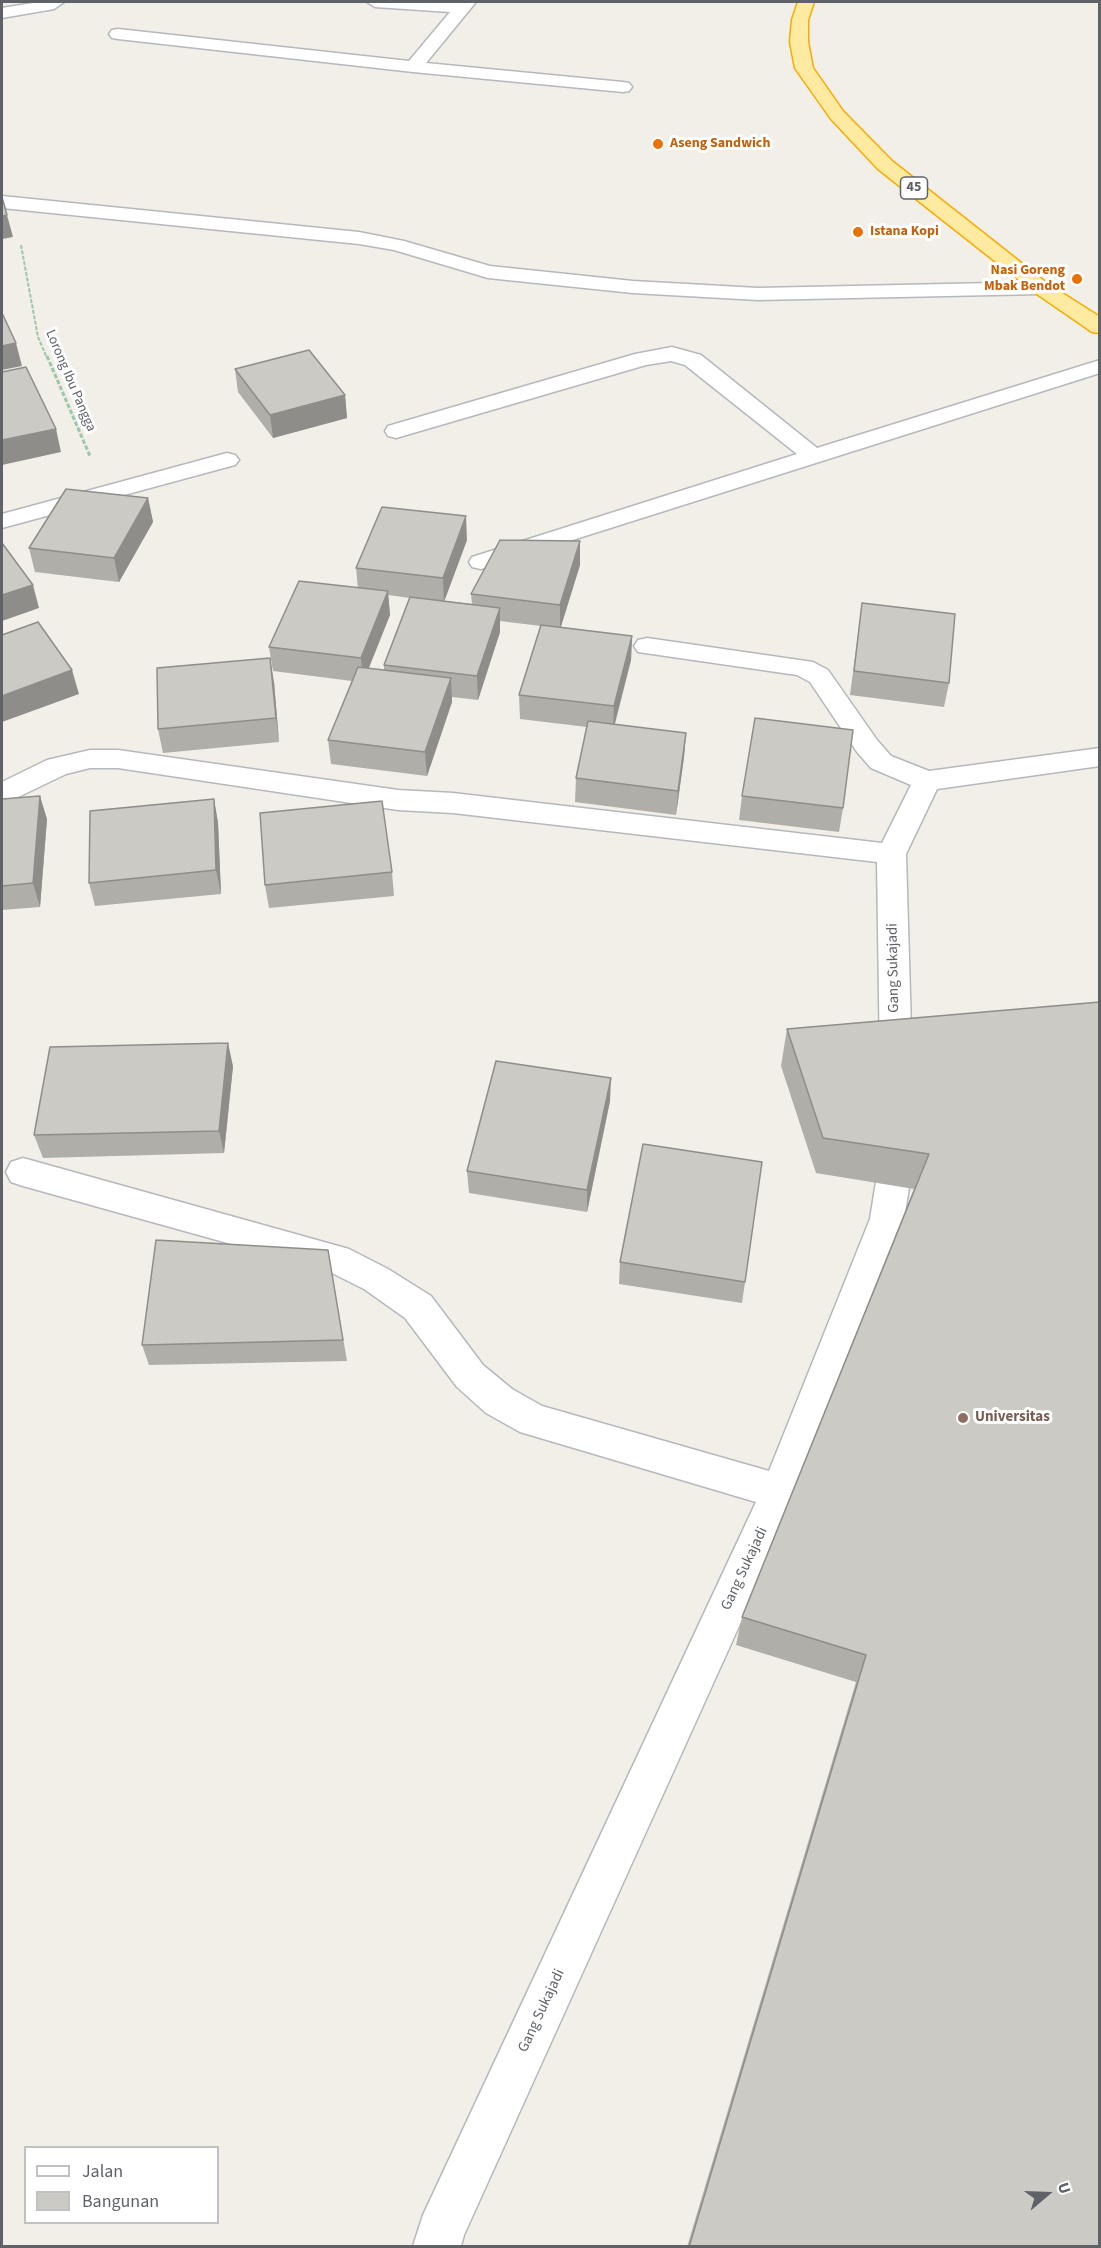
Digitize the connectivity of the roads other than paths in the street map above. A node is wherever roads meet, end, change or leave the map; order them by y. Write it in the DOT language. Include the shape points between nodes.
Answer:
graph roads {
  1 [pos="56,2"];
  2 [pos="375,2"];
  3 [pos="806,2"];
  4 [pos="466,5"];
  5 [pos="2,14"];
  6 [pos="118,34"];
  7 [pos="413,67"];
  8 [pos="623,87"];
  9 [pos="7,202"];
  10 [pos="1041,288"];
  11 [pos="1100,327"];
  12 [pos="1100,366"];
  13 [pos="396,431"];
  14 [pos="813,456"];
  15 [pos="227,460"];
  16 [pos="2,521"];
  17 [pos="481,562"];
  18 [pos="647,646"];
  19 [pos="1100,757"];
  20 [pos="927,780"];
  21 [pos="2,793"];
  22 [pos="891,854"];
  23 [pos="23,1172"];
  24 [pos="780,1492"];
  25 [pos="839,1499"];
  26 [pos="437,2247"];
  1 -- 5 [label="street"];
  2 -- 4 [label="street"];
  3 -- 10 [label="highway, 45" via="799,42 804,68 837,115 885,165"];
  4 -- 7 [label="street"];
  6 -- 7 [label="street"];
  7 -- 8 [label="street"];
  9 -- 10 [label="street" via="367,239 488,272 633,287 758,294"];
  10 -- 11 [label="highway, 45"];
  12 -- 14 [label="street"];
  13 -- 14 [label="street" via="672,354 693,360"];
  14 -- 17 [label="street"];
  15 -- 16 [label="street"];
  18 -- 20 [label="street" via="804,668 819,676 881,762"];
  19 -- 20 [label="street"];
  20 -- 22 [label="street"];
  21 -- 22 [label="street" via="57,767 90,759 118,759 398,800 453,803"];
  22 -- 24 [label="street, Gang Sukajadi" via="896,1163 887,1219"];
  23 -- 24 [label="street" via="338,1259 418,1308 470,1376 500,1401 533,1420"];
  24 -- 25 [label="street"];
  24 -- 26 [label="street, Gang Sukajadi" via="440,2232"];
}
